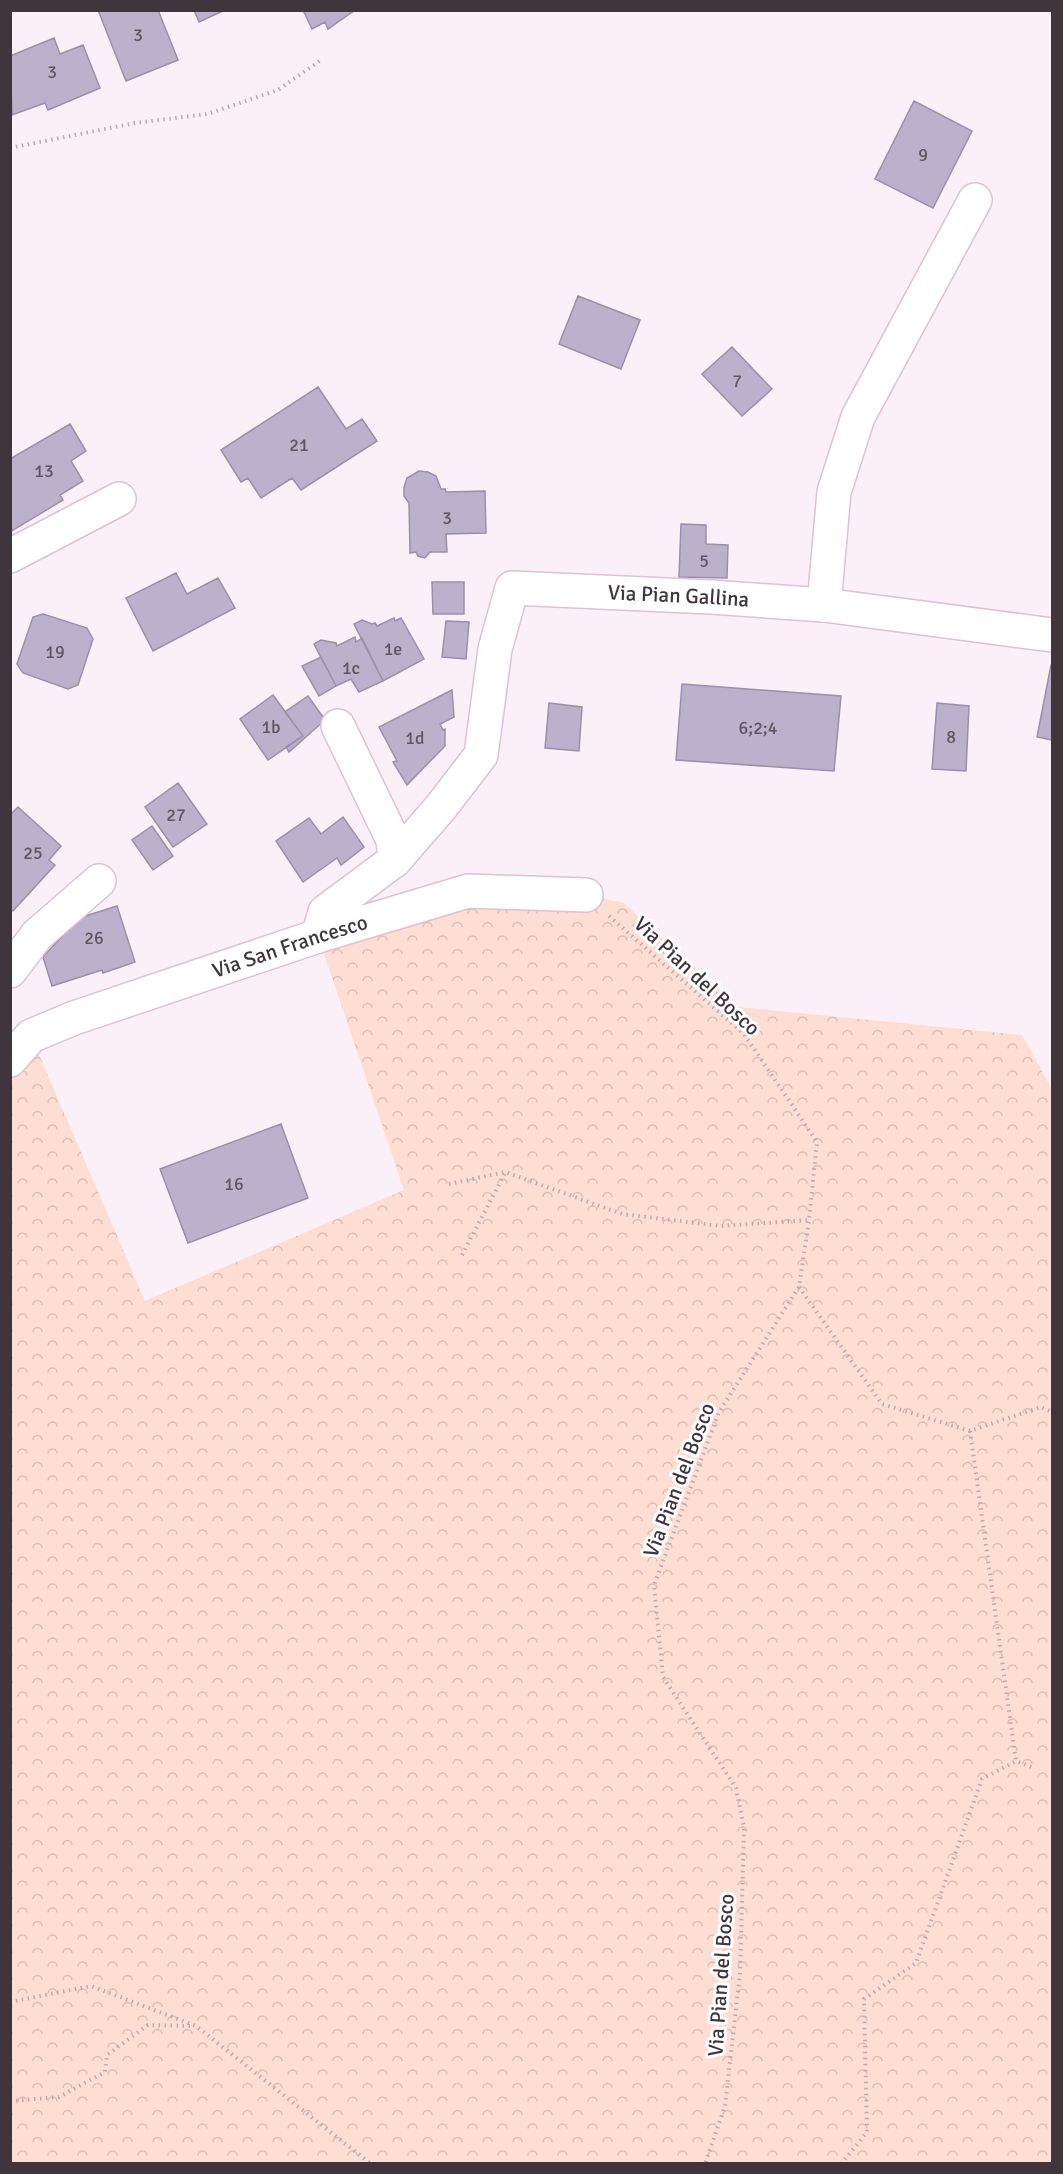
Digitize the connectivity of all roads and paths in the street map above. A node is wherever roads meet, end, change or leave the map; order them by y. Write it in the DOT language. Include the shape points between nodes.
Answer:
graph roads {
  1 [pos="321,60"];
  2 [pos="10,148"];
  3 [pos="975,200"];
  4 [pos="119,499"];
  5 [pos="10,556"];
  6 [pos="824,605"];
  7 [pos="1053,636"];
  8 [pos="338,726"];
  9 [pos="395,860"];
  10 [pos="99,881"];
  11 [pos="585,895"];
  12 [pos="318,936"];
  13 [pos="10,971"];
  14 [pos="10,1060"];
  15 [pos="505,1172"];
  16 [pos="449,1184"];
  17 [pos="809,1220"];
  18 [pos="462,1255"];
  19 [pos="799,1287"];
  20 [pos="1053,1412"];
  21 [pos="970,1431"];
  22 [pos="1016,1761"];
  23 [pos="1034,1768"];
  24 [pos="10,2002"];
  25 [pos="196,2026"];
  26 [pos="10,2101"];
  27 [pos="371,2163"];
  28 [pos="705,2163"];
  29 [pos="841,2163"];
  1 -- 2 [label="path" via="278,90 207,114 135,123"];
  3 -- 6 [label="street" via="858,417 834,492"];
  4 -- 5 [label="street"];
  6 -- 7 [label="street"];
  6 -- 9 [label="street, Via Pian Gallina" via="512,588 495,649 481,755"];
  8 -- 9 [label="street" via="393,840"];
  9 -- 12 [label="street, Via Pian Gallina" via="325,912"];
  10 -- 13 [label="street" via="37,935"];
  11 -- 12 [label="street, Via San Francesco" via="468,891"];
  11 -- 17 [label="path, Via Pian del Bosco" via="744,1034 817,1142"];
  12 -- 14 [label="street, Via San Francesco" via="74,1018 31,1036"];
  15 -- 16 [label="path"];
  15 -- 17 [label="path" via="622,1214 721,1226"];
  15 -- 18 [label="path"];
  17 -- 19 [label="path, Via Pian del Bosco"];
  19 -- 21 [label="path" via="882,1404"];
  19 -- 28 [label="path, Via Pian del Bosco" via="718,1412 654,1585 663,1677 736,1788 744,1828 740,1974 725,2106"];
  20 -- 21 [label="path" via="1041,1407"];
  21 -- 22 [label="path"];
  22 -- 23 [label="path"];
  22 -- 29 [label="path" via="982,1779 916,1963 864,1999 867,2132"];
  24 -- 25 [label="path" via="91,1986"];
  25 -- 26 [label="path" via="148,2025 107,2055 105,2072 59,2097"];
  25 -- 27 [label="path"];
}
